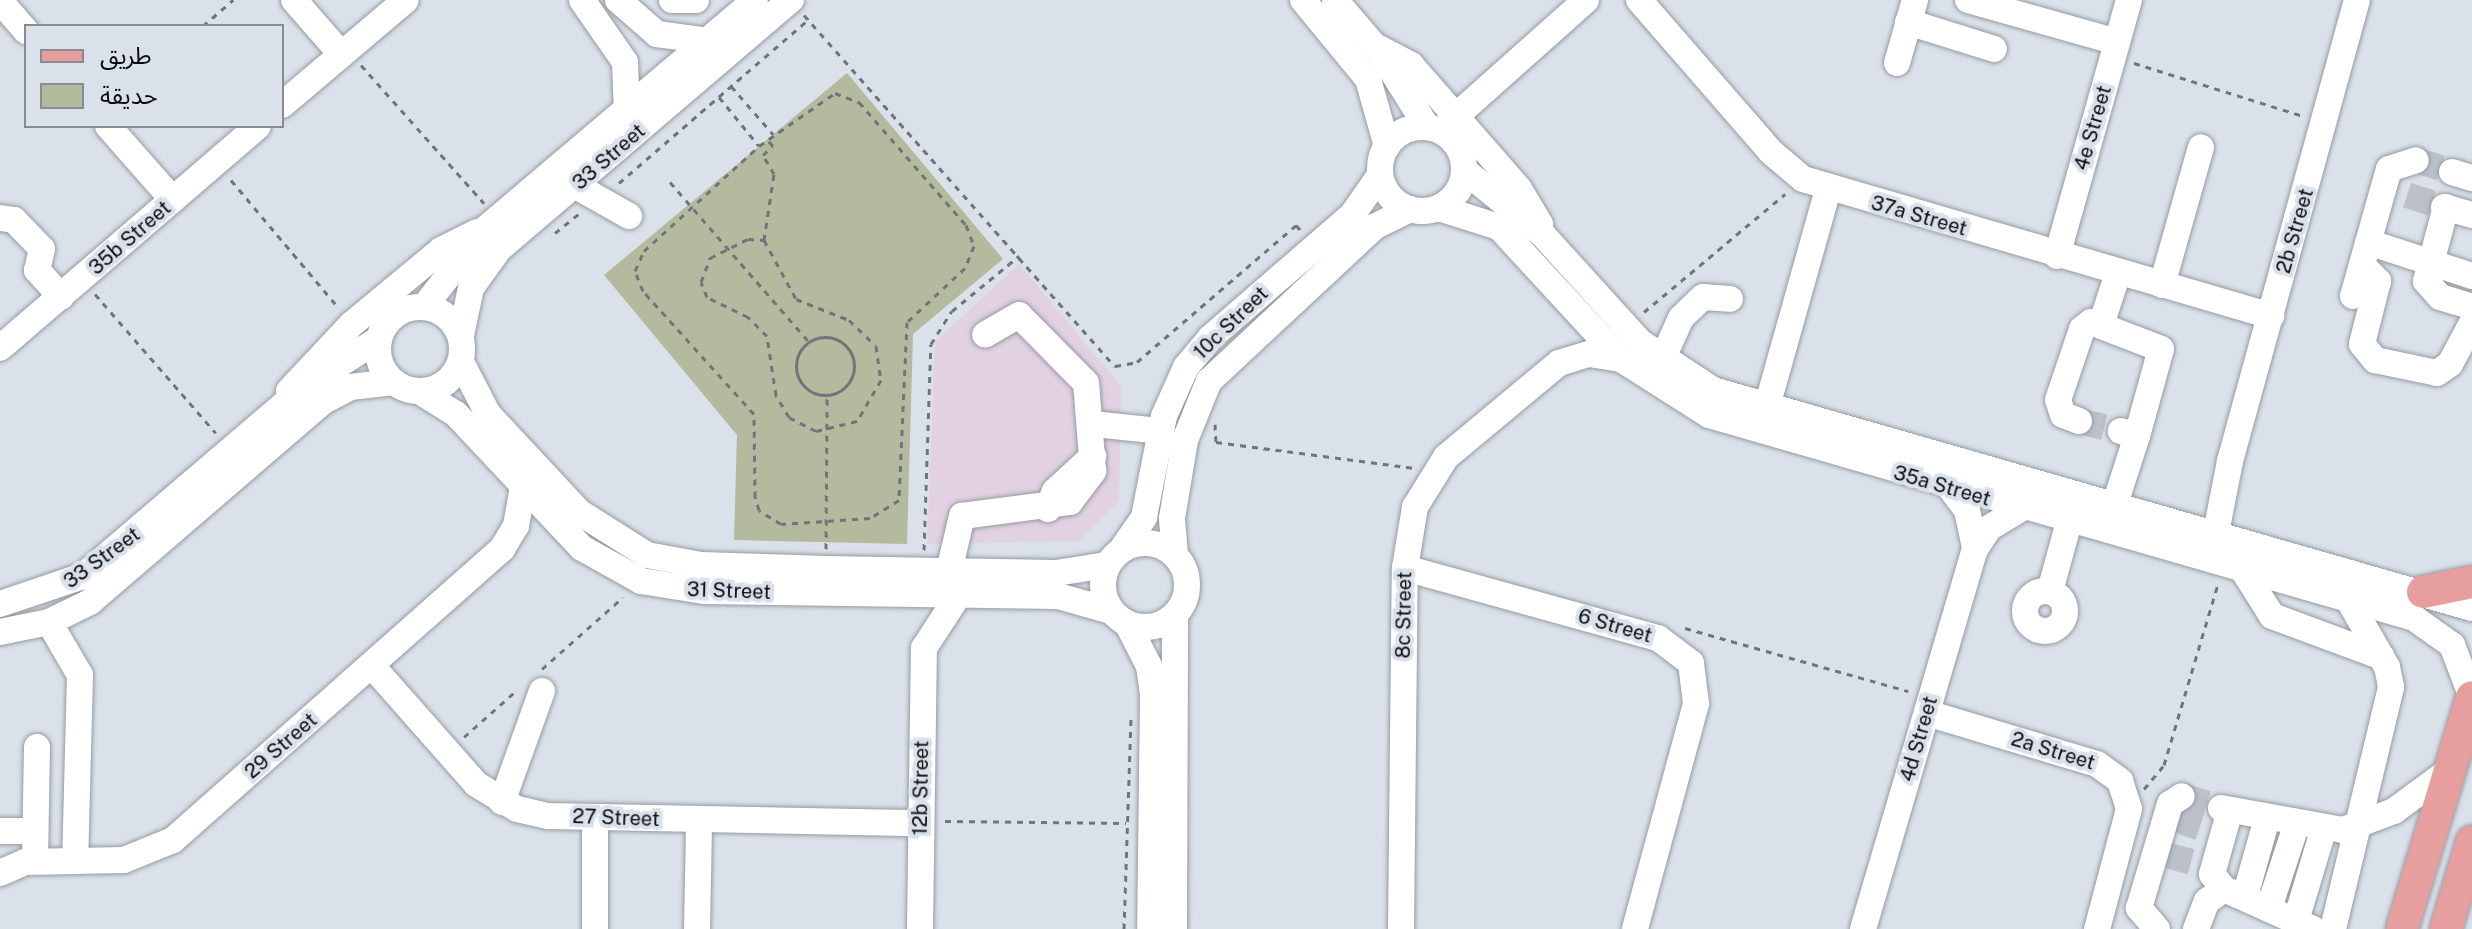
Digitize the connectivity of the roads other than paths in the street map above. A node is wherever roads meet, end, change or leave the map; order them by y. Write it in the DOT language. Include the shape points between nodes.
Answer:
graph roads {
  1 [pos="294,0"];
  2 [pos="406,0"];
  3 [pos="582,0"];
  4 [pos="618,0"];
  5 [pos="672,0"];
  6 [pos="696,0"];
  7 [pos="755,0"];
  8 [pos="1303,0"];
  9 [pos="1335,0"];
  10 [pos="1586,0"];
  11 [pos="1639,0"];
  12 [pos="1968,0"];
  13 [pos="2129,0"];
  14 [pos="2357,0"];
  15 [pos="0,1"];
  16 [pos="797,7"];
  17 [pos="1912,11"];
  18 [pos="24,29"];
  19 [pos="709,41"];
  20 [pos="1375,46"];
  21 [pos="1994,49"];
  22 [pos="2115,50"];
  23 [pos="344,52"];
  24 [pos="1897,63"];
  25 [pos="284,103"];
  26 [pos="627,114"];
  27 [pos="1456,116"];
  28 [pos="1427,127"];
  29 [pos="110,128"];
  30 [pos="256,128"];
  31 [pos="1387,146"];
  32 [pos="2201,147"];
  33 [pos="613,154"];
  34 [pos="2416,160"];
  35 [pos="1464,170"];
  36 [pos="1380,175"];
  37 [pos="576,186"];
  38 [pos="1828,190"];
  39 [pos="173,200"];
  40 [pos="1439,208"];
  41 [pos="1410,209"];
  42 [pos="2472,215"];
  43 [pos="0,218"];
  44 [pos="484,230"];
  45 [pos="1543,235"];
  46 [pos="2365,254"];
  47 [pos="2057,256"];
  48 [pos="2429,262"];
  49 [pos="2118,273"];
  50 [pos="2472,279"];
  51 [pos="2162,285"];
  52 [pos="2353,296"];
  53 [pos="2472,296"];
  54 [pos="61,297"];
  55 [pos="1730,299"];
  56 [pos="424,307"];
  57 [pos="2472,307"];
  58 [pos="1573,308"];
  59 [pos="2271,316"];
  60 [pos="2472,323"];
  61 [pos="2101,325"];
  62 [pos="461,335"];
  63 [pos="985,335"];
  64 [pos="379,339"];
  65 [pos="0,348"];
  66 [pos="1621,359"];
  67 [pos="1662,360"];
  68 [pos="461,362"];
  69 [pos="1559,363"];
  70 [pos="394,382"];
  71 [pos="419,391"];
  72 [pos="281,406"];
  73 [pos="1766,410"];
  74 [pos="2079,421"];
  75 [pos="1093,424"];
  76 [pos="1161,431"];
  77 [pos="523,488"];
  78 [pos="1951,489"];
  79 [pos="2114,507"];
  80 [pos="2022,508"];
  81 [pos="2069,522"];
  82 [pos="566,533"];
  83 [pos="502,549"];
  84 [pos="1975,549"];
  85 [pos="2214,553"];
  86 [pos="1175,554"];
  87 [pos="932,557"];
  88 [pos="1114,557"];
  89 [pos="1405,568"];
  90 [pos="2472,582"];
  91 [pos="2050,591"];
  92 [pos="2423,592"];
  93 [pos="891,594"];
  94 [pos="958,596"];
  95 [pos="2348,599"];
  96 [pos="0,604"];
  97 [pos="2472,608"];
  98 [pos="1175,615"];
  99 [pos="1119,617"];
  100 [pos="49,622"];
  101 [pos="0,632"];
  102 [pos="924,648"];
  103 [pos="2383,658"];
  104 [pos="373,667"];
  105 [pos="536,681"];
  106 [pos="2472,697"];
  107 [pos="1929,705"];
  108 [pos="37,747"];
  109 [pos="2451,769"];
  110 [pos="502,802"];
  111 [pos="2174,811"];
  112 [pos="595,817"];
  113 [pos="2267,819"];
  114 [pos="699,820"];
  115 [pos="931,822"];
  116 [pos="2363,825"];
  117 [pos="2296,826"];
  118 [pos="0,831"];
  119 [pos="34,831"];
  120 [pos="2323,831"];
  121 [pos="2472,842"];
  122 [pos="75,861"];
  123 [pos="30,862"];
  124 [pos="0,873"];
  125 [pos="2218,879"];
  126 [pos="2270,905"];
  127 [pos="2305,923"];
  128 [pos="595,929"];
  129 [pos="697,929"];
  130 [pos="920,929"];
  131 [pos="1150,929"];
  132 [pos="1174,929"];
  133 [pos="1401,929"];
  134 [pos="1635,929"];
  135 [pos="1863,929"];
  136 [pos="2097,929"];
  137 [pos="2157,929"];
  138 [pos="2196,929"];
  139 [pos="2333,929"];
  140 [pos="2402,929"];
  141 [pos="2446,929"];
  1 -- 23 [label="street"];
  2 -- 23 [label="street"];
  3 -- 26 [label="street" via="625,62"];
  4 -- 19 [label="street" via="657,34"];
  5 -- 6 [label="street"];
  7 -- 19 [label="street, 33 Street"];
  8 -- 31 [label="street" via="1368,79"];
  9 -- 20 [label="street"];
  10 -- 27 [label="street"];
  11 -- 38 [label="street, 37a Street" via="1771,152 1803,179"];
  12 -- 22 [label="street"];
  13 -- 22 [label="street, 4e Street"];
  14 -- 59 [label="street, 2b Street"];
  15 -- 18 [label="street"];
  16 -- 33 [label="street, 33 Street"];
  17 -- 21 [label="street"];
  17 -- 24 [label="street"];
  19 -- 26 [label="street, 33 Street"];
  20 -- 27 [label="street" via="1411,65"];
  20 -- 28 [label="street"];
  22 -- 47 [label="street, 4e Street"];
  23 -- 25 [label="street"];
  26 -- 44 [label="street, 33 Street"];
  27 -- 45 [label="street" via="1527,200"];
  28 -- 31 [label="street" via="1404,131"];
  28 -- 35 [label="street" via="1454,141"];
  29 -- 39 [label="street"];
  30 -- 39 [label="street, 35b Street"];
  31 -- 36 [label="street"];
  32 -- 51 [label="street"];
  33 -- 37 [label="street, 33 Street"];
  33 -- 37 [label="street" via="616,201"];
  34 -- 46 [label="street" via="2393,163 2395,191"];
  35 -- 40 [label="street" via="1459,188"];
  35 -- 45 [label="street, 35a Street"];
  36 -- 41 [label="street" via="1390,197"];
  36 -- 76 [label="street, 10c Street" via="1353,214 1197,352"];
  37 -- 62 [label="street, 33 Street" via="488,261 471,288"];
  38 -- 47 [label="street, 37a Street"];
  38 -- 73 [label="street"];
  39 -- 54 [label="street, 35b Street"];
  40 -- 41 [label="street"];
  40 -- 58 [label="street, 35a Street" via="1499,227"];
  41 -- 86 [label="street, 10c Street" via="1374,227 1231,354 1192,413 1172,518"];
  42 -- 48 [label="street" via="2445,207"];
  43 -- 54 [label="street" via="14,220 42,249 37,270"];
  44 -- 56 [label="street, 33 Street"];
  44 -- 72 [label="street" via="441,250 352,324 303,369"];
  45 -- 67 [label="street, 35a Street" via="1625,328"];
  46 -- 48 [label="street"];
  46 -- 52 [label="street"];
  46 -- 60 [label="street" via="2378,281 2362,344 2375,360 2437,373 2450,364"];
  47 -- 49 [label="street, 37a Street"];
  48 -- 50 [label="street"];
  48 -- 57 [label="street" via="2434,293"];
  49 -- 51 [label="street, 37a Street"];
  49 -- 61 [label="street"];
  50 -- 53 [label="street"];
  51 -- 59 [label="street, 37a Street"];
  54 -- 65 [label="street, 35b Street"];
  55 -- 67 [label="street" via="1700,299 1681,318"];
  56 -- 62 [label="street" via="450,318"];
  56 -- 64 [label="street" via="396,314"];
  58 -- 66 [label="street, 35a Street"];
  58 -- 69 [label="street"];
  59 -- 85 [label="street, 2b Street" via="2230,461"];
  61 -- 74 [label="street" via="2082,329 2058,400 2063,415"];
  61 -- 79 [label="street" via="2161,349 2129,434"];
  62 -- 68 [label="street"];
  63 -- 75 [label="street" via="1008,315 1023,318 1086,383"];
  64 -- 70 [label="street" via="382,367"];
  64 -- 72 [label="street, 33 Street"];
  66 -- 69 [label="street, 8c Street" via="1589,354"];
  66 -- 78 [label="street, 35a Street" via="1709,415"];
  67 -- 73 [label="street, 35a Street"];
  68 -- 71 [label="street" via="449,380"];
  68 -- 87 [label="street, 31 Street" via="488,414 579,512 622,544 674,562 831,554"];
  69 -- 89 [label="street, 8c Street" via="1435,471 1415,507"];
  70 -- 71 [label="street"];
  70 -- 100 [label="street, 33 Street" via="350,387 324,401 109,588"];
  71 -- 77 [label="street, 31 Street" via="456,414"];
  72 -- 96 [label="street, 33 Street" via="83,576"];
  73 -- 79 [label="street, 35a Street"];
  75 -- 76 [label="street"];
  75 -- 87 [label="street" via="1093,456 1083,493 1048,509 967,513"];
  76 -- 88 [label="street, 10c Street" via="1148,505"];
  77 -- 82 [label="street, 31 Street"];
  77 -- 83 [label="street, 29 Street" via="516,526"];
  78 -- 80 [label="street, 35a Street"];
  78 -- 84 [label="street, 4d Street" via="1967,510"];
  79 -- 85 [label="street, 35a Street"];
  80 -- 81 [label="street, 35a Street"];
  80 -- 84 [label="street, 4d Street" via="1989,528"];
  81 -- 85 [label="street, 35a Street"];
  81 -- 91 [label="street"];
  82 -- 83 [label="street, 29 Street"];
  82 -- 93 [label="street, 31 Street" via="600,562 641,581 684,590"];
  83 -- 104 [label="street, 29 Street"];
  84 -- 107 [label="street, 4d Street"];
  85 -- 92 [label="street, 35a Street"];
  85 -- 95 [label="street, 35a Street"];
  85 -- 103 [label="street" via="2272,616"];
  86 -- 88 [label="street" via="1155,543"];
  86 -- 98 [label="street" via="1187,584"];
  87 -- 88 [label="street, 31 Street" via="1056,573"];
  88 -- 99 [label="street" via="1103,588"];
  89 -- 133 [label="street, 8c Street"];
  89 -- 134 [label="street, 6 Street" via="1658,638 1682,652 1698,690"];
  90 -- 92 [label="main road"];
  92 -- 97 [label="street, 35a Street"];
  93 -- 94 [label="street, 31 Street"];
  93 -- 102 [label="street, 12b Street" via="913,618"];
  94 -- 99 [label="street, 31 Street" via="1072,597"];
  94 -- 102 [label="street"];
  95 -- 103 [label="street"];
  95 -- 106 [label="street, 35a Street" via="2443,635"];
  98 -- 99 [label="street" via="1152,626"];
  98 -- 132 [label="street"];
  99 -- 131 [label="street" via="1149,666 1153,696"];
  100 -- 101 [label="street, 33 Street"];
  100 -- 122 [label="street" via="80,675"];
  102 -- 115 [label="street, 12b Street"];
  103 -- 116 [label="street" via="2390,697"];
  104 -- 110 [label="street, 27 Street" via="448,752"];
  104 -- 122 [label="street, 29 Street" via="173,840 137,858"];
  105 -- 110 [label="street"];
  106 -- 109 [label="main road"];
  107 -- 135 [label="street, 4d Street"];
  107 -- 136 [label="street, 2a Street" via="2097,764 2127,795 2126,824"];
  108 -- 119 [label="street"];
  109 -- 116 [label="street" via="2409,803"];
  109 -- 140 [label="main road"];
  110 -- 112 [label="street, 27 Street" via="548,816"];
  111 -- 137 [label="street" via="2139,908"];
  112 -- 114 [label="street, 27 Street"];
  112 -- 128 [label="street"];
  113 -- 117 [label="street"];
  113 -- 125 [label="street"];
  113 -- 125 [label="street" via="2219,820"];
  114 -- 115 [label="street, 27 Street"];
  114 -- 129 [label="street"];
  115 -- 130 [label="street, 12b Street"];
  116 -- 120 [label="street"];
  116 -- 139 [label="street"];
  117 -- 120 [label="street"];
  117 -- 126 [label="street"];
  118 -- 119 [label="street"];
  119 -- 123 [label="street"];
  120 -- 127 [label="street"];
  121 -- 141 [label="main road"];
  122 -- 123 [label="street, 29 Street"];
  123 -- 124 [label="street"];
  125 -- 126 [label="street"];
  125 -- 138 [label="street"];
  126 -- 127 [label="street"];
}
